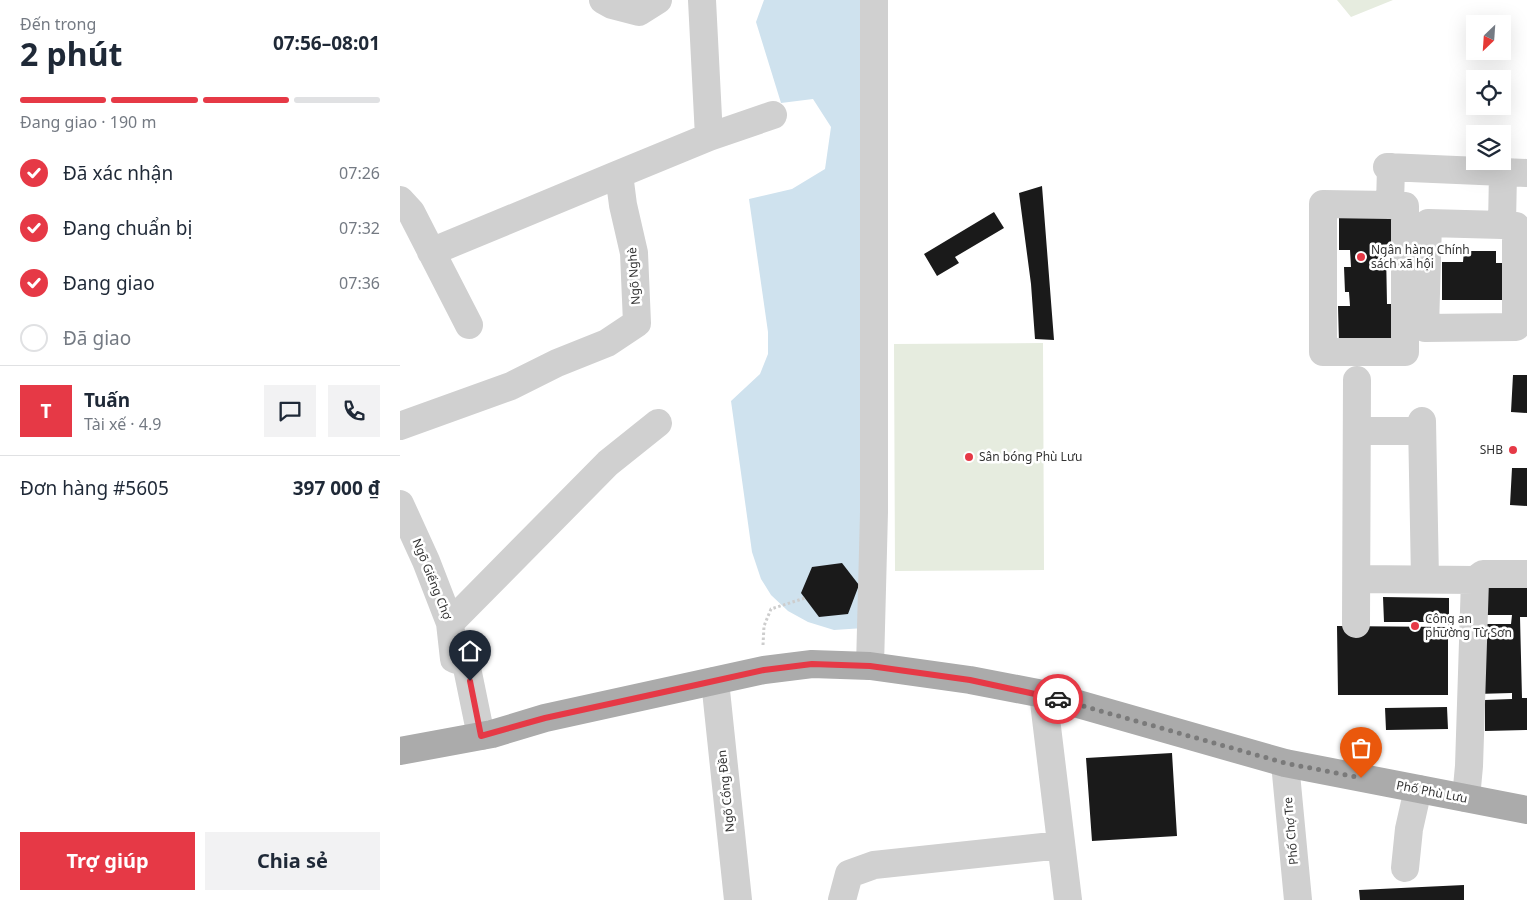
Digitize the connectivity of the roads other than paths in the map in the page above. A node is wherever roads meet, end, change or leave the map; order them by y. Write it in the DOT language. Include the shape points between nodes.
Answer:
graph roads {
  1 [pos="603,0"];
  2 [pos="658,0"];
  3 [pos="702,0"];
  4 [pos="874,0"];
  5 [pos="773,115"];
  6 [pos="709,137"];
  7 [pos="1515,173"];
  8 [pos="619,174"];
  9 [pos="400,200"];
  10 [pos="1390,205"];
  11 [pos="1502,225"];
  12 [pos="431,252"];
  13 [pos="469,325"];
  14 [pos="1357,380"];
  15 [pos="658,423"];
  16 [pos="400,426"];
  17 [pos="1357,431"];
  18 [pos="400,504"];
  19 [pos="1527,574"];
  20 [pos="1357,579"];
  21 [pos="1426,580"];
  22 [pos="1475,580"];
  23 [pos="450,623"];
  24 [pos="1356,624"];
  25 [pos="870,666"];
  26 [pos="714,681"];
  27 [pos="1043,694"];
  28 [pos="481,736"];
  29 [pos="400,751"];
  30 [pos="1285,763"];
  31 [pos="1418,789"];
  32 [pos="1466,798"];
  33 [pos="1527,810"];
  34 [pos="1061,845"];
  35 [pos="1405,868"];
  36 [pos="738,900"];
  37 [pos="842,900"];
  38 [pos="1068,900"];
  39 [pos="1298,900"];
  1 -- 2 [label="street" via="640,12"];
  3 -- 6 [label="street"];
  4 -- 25 [label="street" via="874,512"];
  5 -- 6 [label="street"];
  6 -- 8 [label="street"];
  7 -- 10 [label="street" via="1389,167"];
  7 -- 11 [label="street"];
  8 -- 12 [label="street"];
  8 -- 16 [label="street, Ngõ Nghè" via="634,254 637,323 607,343 511,386"];
  9 -- 12 [label="street" via="411,212"];
  10 -- 10 [label="street" via="1323,204 1324,352 1405,352 1405,206"];
  11 -- 11 [label="street" via="1428,223 1425,328 1516,327 1516,226"];
  12 -- 13 [label="street"];
  14 -- 17 [label="street"];
  15 -- 23 [label="street" via="608,463"];
  17 -- 20 [label="street"];
  17 -- 21 [label="street" via="1422,426"];
  18 -- 23 [label="street, Ngõ Giếng Chợ"];
  19 -- 22 [label="street" via="1483,574"];
  20 -- 21 [label="street"];
  20 -- 24 [label="street"];
  21 -- 22 [label="street"];
  22 -- 32 [label="street"];
  23 -- 28 [label="street, Ngõ Giếng Chợ" via="454,659 466,663"];
  25 -- 26 [label="main road, Phố Phù Lưu" via="812,664"];
  25 -- 27 [label="main road, Phố Phù Lưu"];
  26 -- 28 [label="main road, Phố Phù Lưu" via="545,718"];
  26 -- 36 [label="street, Ngõ Cổng Đền"];
  27 -- 30 [label="main road, Phố Phù Lưu"];
  27 -- 34 [label="street"];
  28 -- 29 [label="main road, Phố Phù Lưu"];
  30 -- 31 [label="main road, Phố Phù Lưu"];
  30 -- 39 [label="street, Phố Chợ Tre"];
  31 -- 32 [label="main road, Phố Phù Lưu"];
  31 -- 35 [label="street"];
  32 -- 33 [label="main road, Phố Phù Lưu"];
  34 -- 37 [label="street" via="874,865 849,874"];
  34 -- 38 [label="street"];
}
